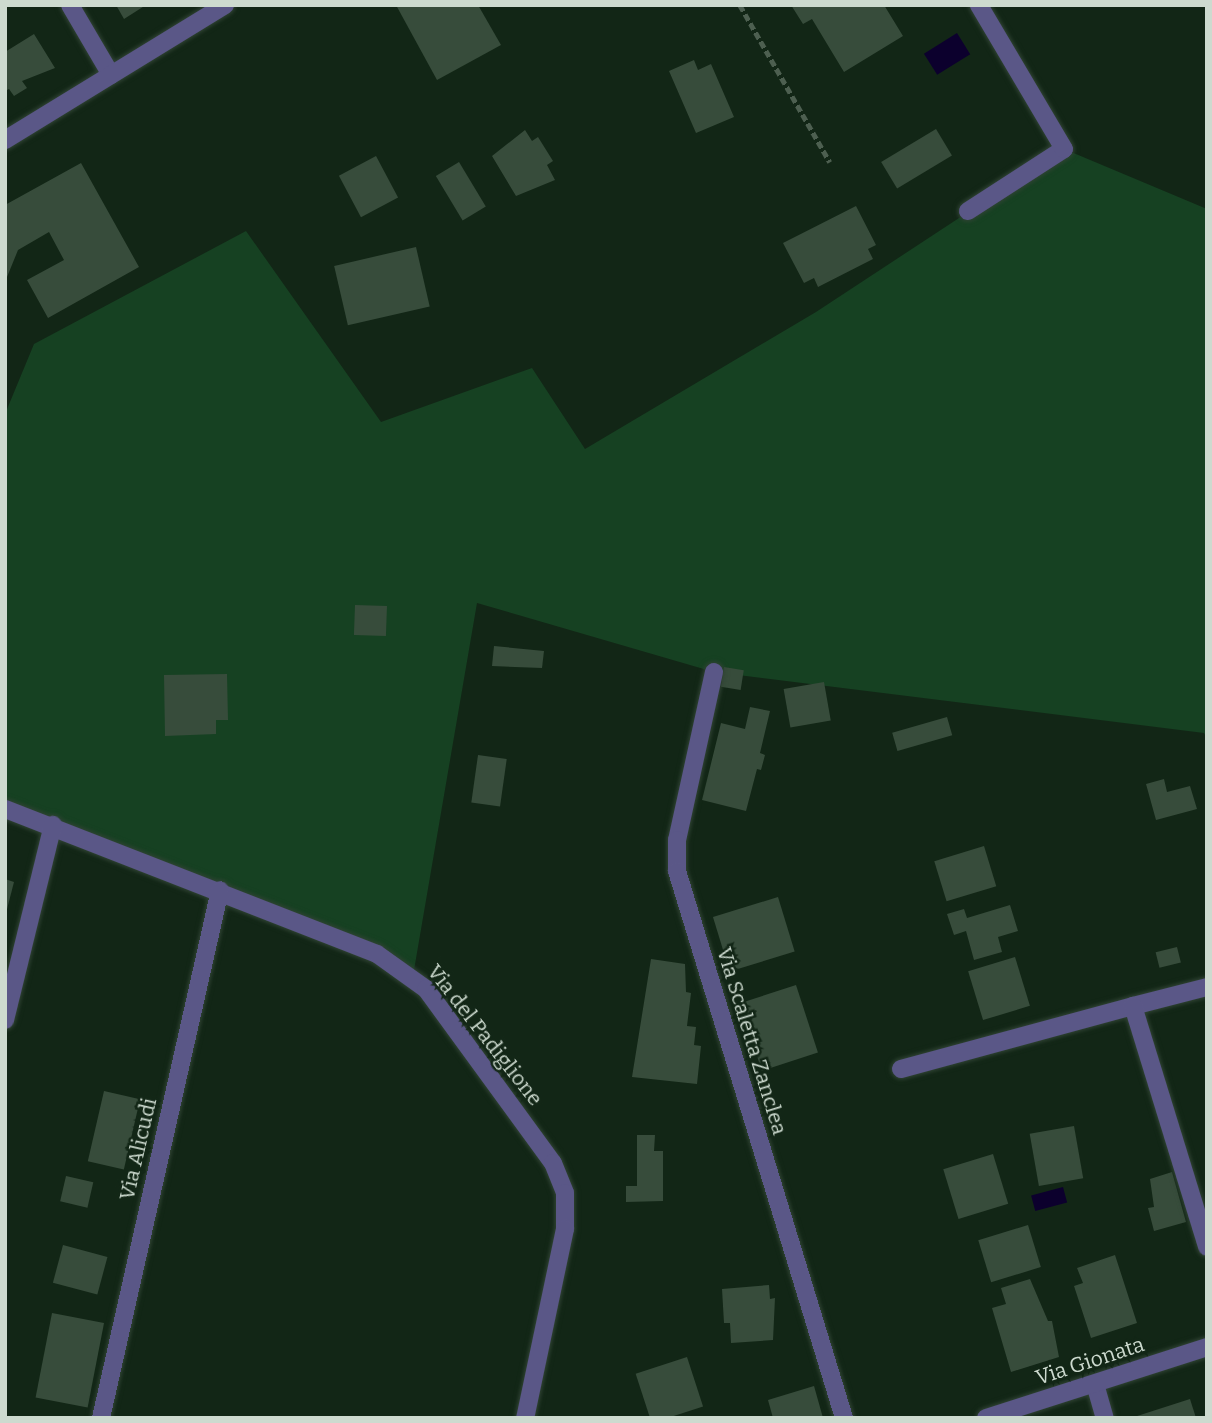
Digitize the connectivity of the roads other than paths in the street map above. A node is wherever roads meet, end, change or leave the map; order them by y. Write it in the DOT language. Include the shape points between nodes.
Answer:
graph roads {
  1 [pos="70,5"];
  2 [pos="225,5"];
  3 [pos="979,5"];
  4 [pos="111,75"];
  5 [pos="5,140"];
  6 [pos="968,211"];
  7 [pos="714,672"];
  8 [pos="5,809"];
  9 [pos="53,825"];
  10 [pos="220,890"];
  11 [pos="1207,987"];
  12 [pos="1133,1006"];
  13 [pos="5,1020"];
  14 [pos="901,1069"];
  15 [pos="1207,1247"];
  16 [pos="1207,1347"];
  17 [pos="1095,1384"];
  18 [pos="101,1418"];
  19 [pos="525,1418"];
  20 [pos="844,1418"];
  21 [pos="986,1418"];
  22 [pos="1105,1418"];
  1 -- 4 [label="street"];
  2 -- 4 [label="street"];
  3 -- 6 [label="street" via="1064,149"];
  4 -- 5 [label="street"];
  7 -- 20 [label="street, Via Scaletta Zanclea" via="679,831 677,871"];
  8 -- 9 [label="street, Via del Padiglione"];
  9 -- 10 [label="street, Via del Padiglione"];
  9 -- 13 [label="street"];
  10 -- 18 [label="street, Via Alicudi"];
  10 -- 19 [label="street, Via del Padiglione" via="377,954 413,976 554,1163 563,1182 567,1218"];
  11 -- 12 [label="street"];
  12 -- 14 [label="street"];
  12 -- 15 [label="street"];
  16 -- 17 [label="street, Via Gionata"];
  17 -- 21 [label="street, Via Gionata"];
  17 -- 22 [label="street"];
}
